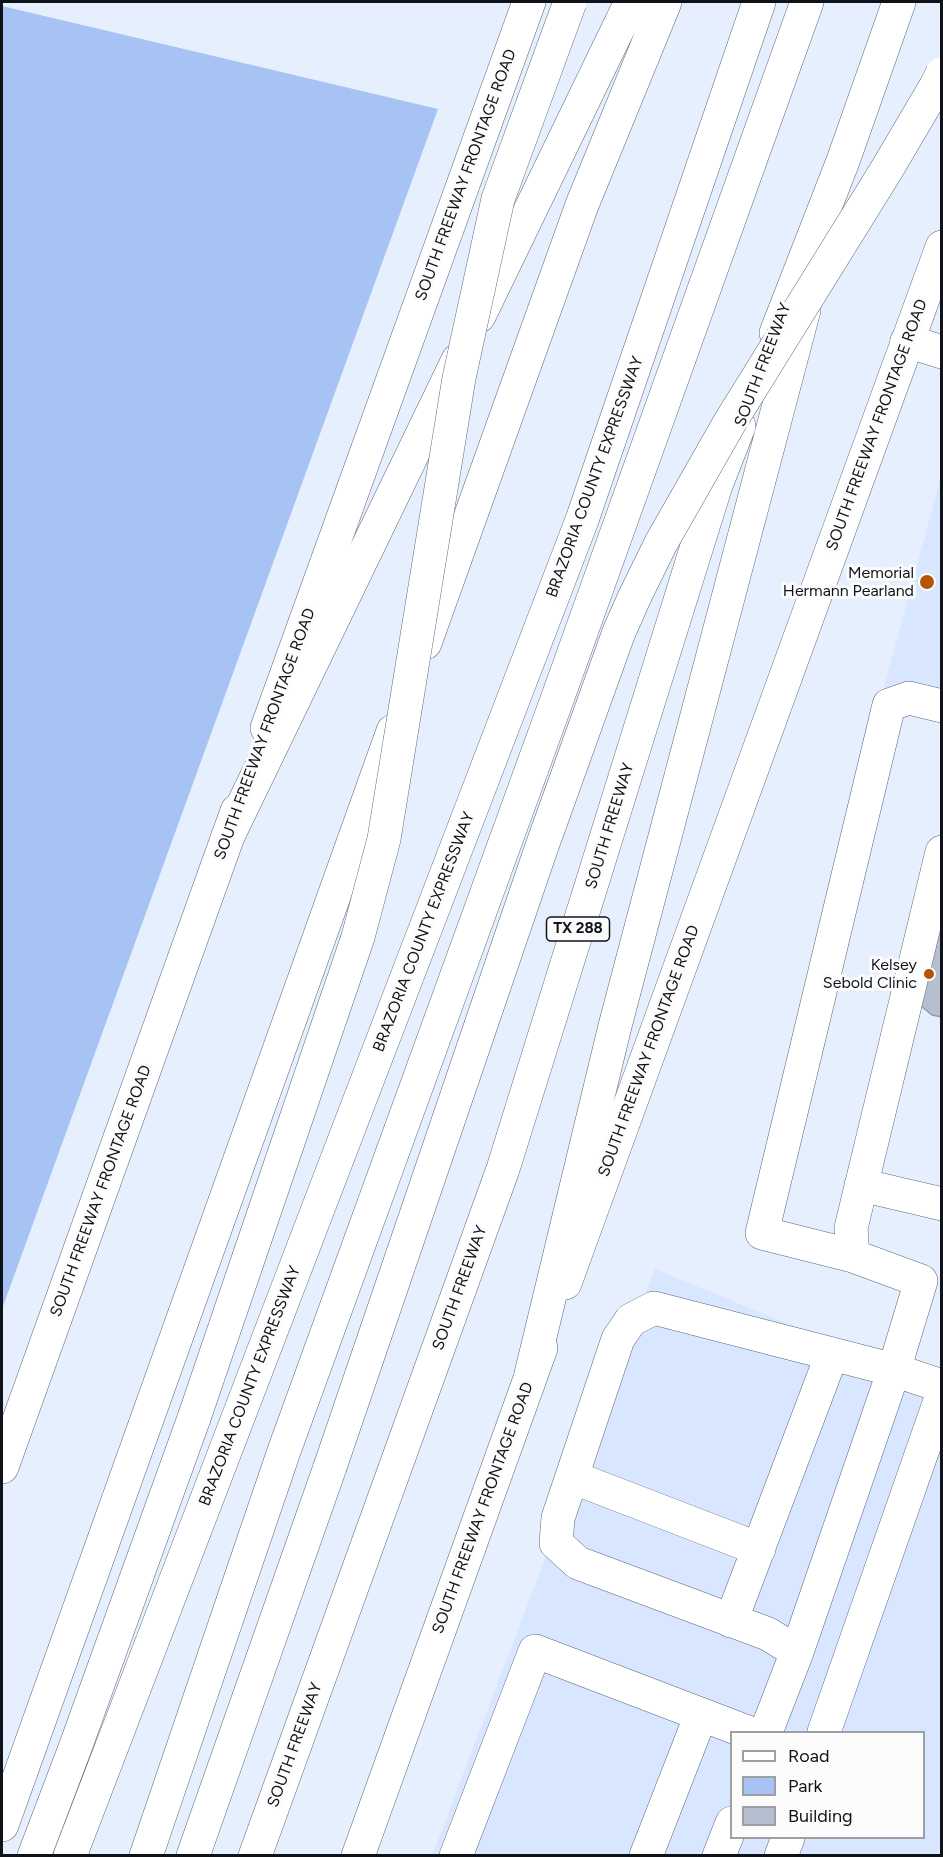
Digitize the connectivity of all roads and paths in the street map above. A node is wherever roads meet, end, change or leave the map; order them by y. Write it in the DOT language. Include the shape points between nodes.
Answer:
graph roads {
  1 [pos="529,2"];
  2 [pos="570,2"];
  3 [pos="631,2"];
  4 [pos="665,2"];
  5 [pos="759,2"];
  6 [pos="807,2"];
  7 [pos="898,2"];
  8 [pos="942,74"];
  9 [pos="843,161"];
  10 [pos="942,247"];
  11 [pos="907,341"];
  12 [pos="942,352"];
  13 [pos="942,706"];
  14 [pos="228,836"];
  15 [pos="942,852"];
  16 [pos="861,1185"];
  17 [pos="942,1204"];
  18 [pos="853,1256"];
  19 [pos="932,1283"];
  20 [pos="832,1354"];
  21 [pos="894,1370"];
  22 [pos="531,1374"];
  23 [pos="942,1386"];
  24 [pos="942,1395"];
  25 [pos="2,1467"];
  26 [pos="572,1477"];
  27 [pos="759,1549"];
  28 [pos="731,1621"];
  29 [pos="797,1652"];
  30 [pos="701,1715"];
  31 [pos="744,1731"];
  32 [pos="766,1731"];
  33 [pos="824,1731"];
  34 [pos="2,1825"];
  35 [pos="730,1828"];
  36 [pos="788,1839"];
  37 [pos="34,1856"];
  38 [pos="70,1856"];
  39 [pos="146,1856"];
  40 [pos="193,1856"];
  41 [pos="255,1856"];
  42 [pos="358,1856"];
  43 [pos="456,1856"];
  44 [pos="645,1856"];
  45 [pos="719,1856"];
  46 [pos="781,1856"];
  1 -- 14 [label="main road, SOUTH FREEWAY FRONTAGE ROAD"];
  2 -- 37 [label="main road, bridge" via="498,199 459,378 384,839 358,937 194,1418"];
  3 -- 14 [label="main road"];
  4 -- 34 [label="main road" via="582,205"];
  5 -- 38 [label="main road, BRAZORIA COUNTY EXPRESSWAY" via="582,520"];
  6 -- 39 [label="main road" via="284,1451"];
  7 -- 9 [label="main road, SOUTH FREEWAY / TX 288"];
  8 -- 40 [label="main road, bridge" via="730,422 661,543 619,632"];
  9 -- 22 [label="main road" via="615,1026"];
  9 -- 41 [label="main road, SOUTH FREEWAY / TX 288" via="716,485 502,1169"];
  10 -- 11 [label="main road, SOUTH FREEWAY FRONTAGE ROAD"];
  11 -- 12 [label="main road"];
  11 -- 22 [label="main road, SOUTH FREEWAY FRONTAGE ROAD"];
  13 -- 18 [label="main road" via="909,698 888,705 762,1233"];
  14 -- 25 [label="main road, SOUTH FREEWAY FRONTAGE ROAD"];
  15 -- 16 [label="main road"];
  16 -- 17 [label="main road"];
  16 -- 18 [label="main road" via="851,1228"];
  18 -- 19 [label="main road"];
  19 -- 21 [label="main road"];
  20 -- 21 [label="main road"];
  20 -- 26 [label="main road" via="654,1308 631,1320 618,1339"];
  20 -- 27 [label="main road"];
  21 -- 23 [label="main road"];
  21 -- 29 [label="main road"];
  22 -- 42 [label="main road, SOUTH FREEWAY FRONTAGE ROAD"];
  24 -- 33 [label="main road"];
  26 -- 27 [label="main road"];
  26 -- 28 [label="main road" via="558,1518 556,1543 578,1563"];
  27 -- 28 [label="main road"];
  28 -- 29 [label="main road" via="768,1634"];
  29 -- 32 [label="main road"];
  30 -- 31 [label="main road"];
  30 -- 43 [label="main road" via="535,1651"];
  30 -- 44 [label="main road"];
  35 -- 45 [label="main road"];
  36 -- 46 [label="main road"];
}
